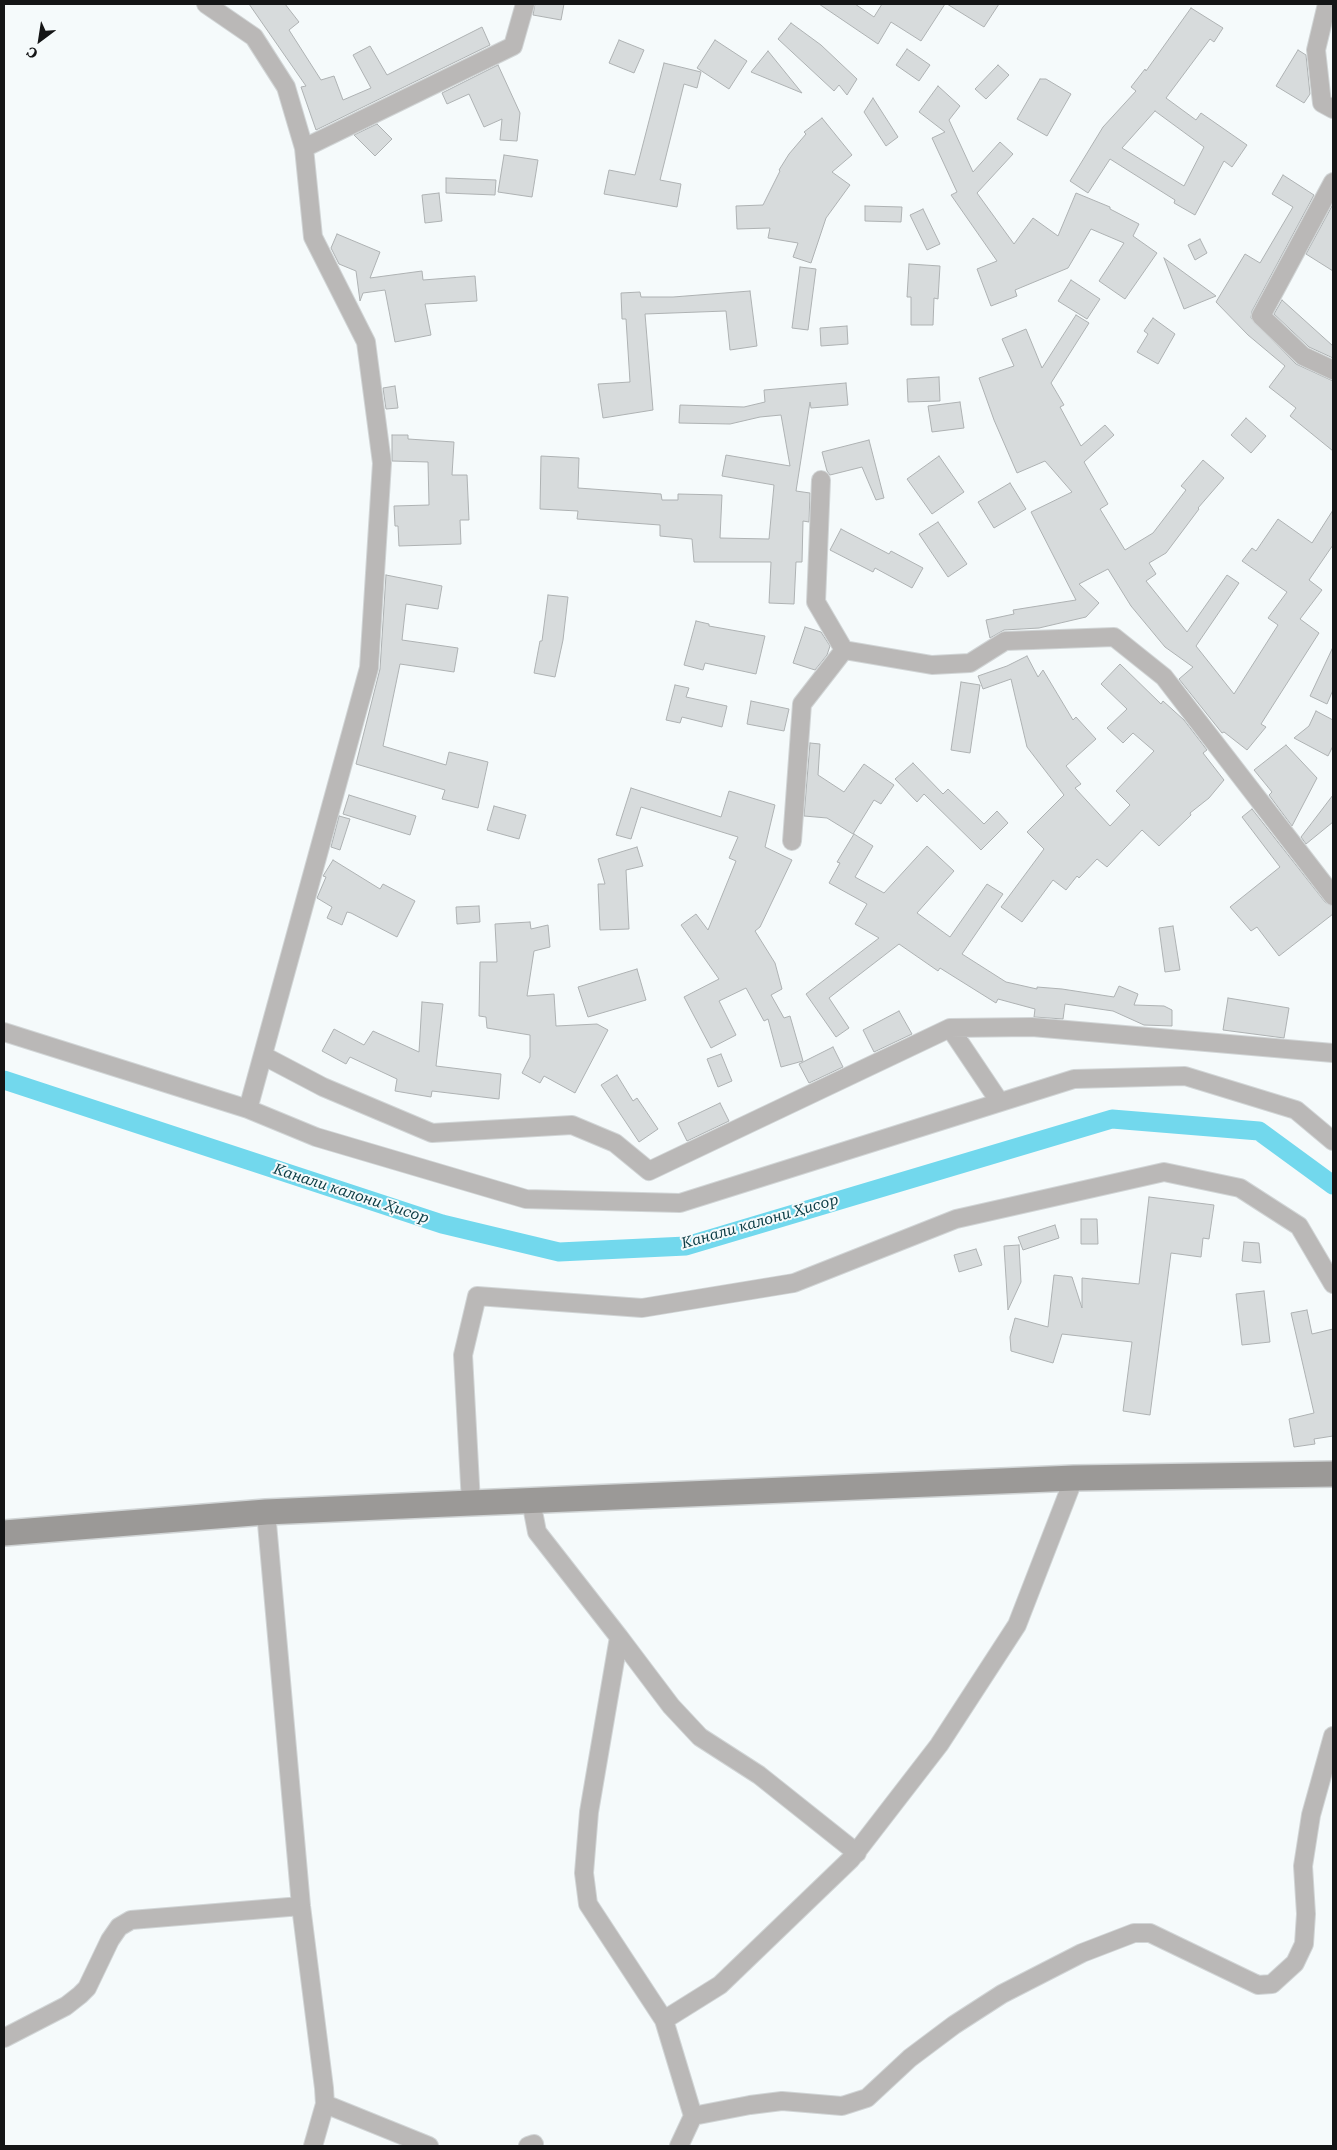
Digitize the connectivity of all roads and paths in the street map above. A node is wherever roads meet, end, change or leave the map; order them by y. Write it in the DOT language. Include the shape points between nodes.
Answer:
graph roads {
  1 [pos="206,4"];
  2 [pos="525,4"];
  3 [pos="1327,4"];
  4 [pos="1333,110"];
  5 [pos="304,148"];
  6 [pos="1333,182"];
  7 [pos="1333,370"];
  8 [pos="821,480"];
  9 [pos="844,650"];
  10 [pos="792,841"];
  11 [pos="1333,896"];
  12 [pos="950,1028"];
  13 [pos="4,1032"];
  14 [pos="1333,1053"];
  15 [pos="264,1056"];
  16 [pos="998,1102"];
  17 [pos="248,1109"];
  18 [pos="1333,1141"];
  19 [pos="1333,1284"];
  20 [pos="1333,1474"];
  21 [pos="1074,1478"];
  22 [pos="531,1501"];
  23 [pos="471,1503"];
  24 [pos="266,1512"];
  25 [pos="4,1533"];
  26 [pos="619,1637"];
  27 [pos="1333,1736"];
  28 [pos="857,1853"];
  29 [pos="301,1906"];
  30 [pos="664,2020"];
  31 [pos="4,2038"];
  32 [pos="325,2104"];
  33 [pos="693,2116"];
  34 [pos="313,2146"];
  35 [pos="429,2146"];
  36 [pos="679,2146"];
  1 -- 5 [label="street" via="254,36 286,87"];
  2 -- 5 [label="street" via="513,46"];
  3 -- 4 [label="street" via="1316,50 1322,103"];
  5 -- 15 [label="street" via="312,237 366,342 382,464 369,668"];
  6 -- 7 [label="street" via="1261,316 1303,356"];
  8 -- 9 [label="street" via="816,602"];
  9 -- 10 [label="street" via="802,704"];
  9 -- 11 [label="street" via="932,665 970,663 1005,642 1114,637 1164,677"];
  12 -- 14 [label="street" via="1032,1027"];
  12 -- 15 [label="street" via="649,1171 615,1143 572,1125 432,1133 322,1087"];
  12 -- 16 [label="street"];
  13 -- 17 [label="street"];
  15 -- 17 [label="street"];
  16 -- 17 [label="street" via="680,1203 526,1199 316,1137"];
  16 -- 18 [label="street" via="1074,1079 1185,1076 1296,1110"];
  19 -- 23 [label="street" via="1299,1226 1240,1188 1164,1172 956,1219 794,1283 642,1308 477,1296 463,1354"];
  20 -- 21 [label="main road"];
  21 -- 22 [label="main road"];
  21 -- 28 [label="street" via="1017,1625 939,1745"];
  22 -- 23 [label="main road"];
  22 -- 26 [label="street" via="537,1532"];
  23 -- 24 [label="main road"];
  24 -- 25 [label="main road"];
  24 -- 29 [label="street"];
  26 -- 28 [label="street" via="671,1706 700,1737 759,1776"];
  26 -- 30 [label="street" via="589,1812 584,1873 588,1904"];
  27 -- 33 [label="street" via="1311,1815 1304,1866 1304,1944 1295,1963 1272,1984 1258,1985 1150,1933 1134,1933 1082,1952 1002,1994 910,2058 867,2098 842,2106 782,2101"];
  28 -- 30 [label="street" via="720,1984"];
  29 -- 31 [label="street" via="131,1920 119,1927 110,1940 80,1996"];
  29 -- 32 [label="street"];
  30 -- 33 [label="street"];
  32 -- 34 [label="street"];
  32 -- 35 [label="street"];
  33 -- 36 [label="street"];
}
